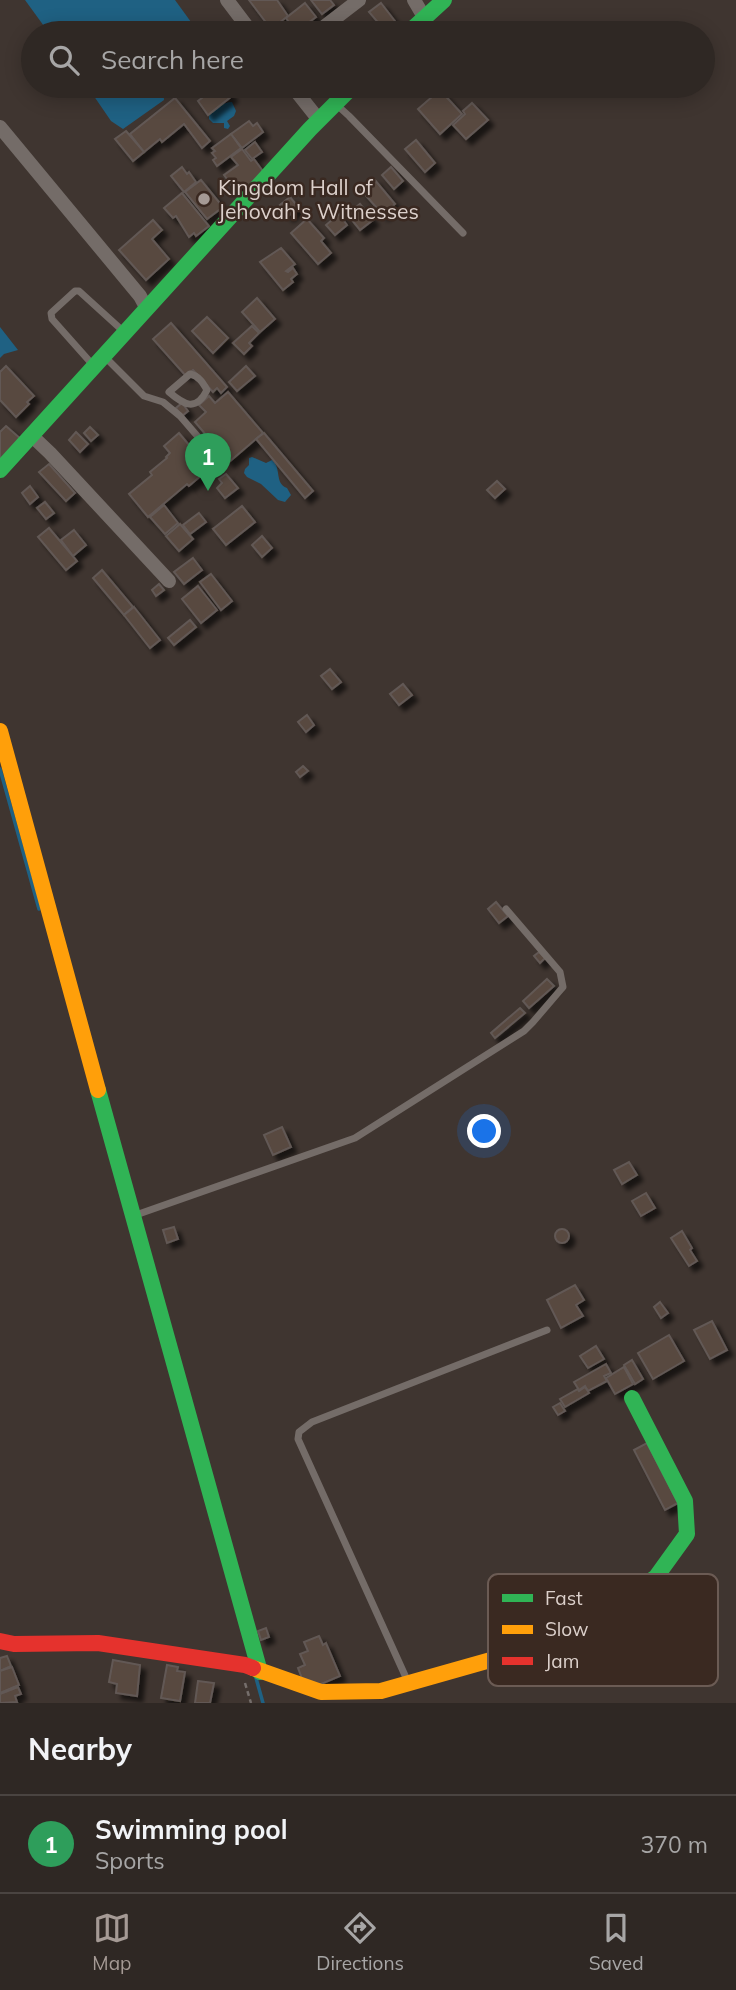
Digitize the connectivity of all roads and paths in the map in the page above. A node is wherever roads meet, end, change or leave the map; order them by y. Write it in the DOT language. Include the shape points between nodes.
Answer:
graph roads {
  1 [pos="227,0"];
  2 [pos="359,0"];
  3 [pos="414,0"];
  4 [pos="444,0"];
  5 [pos="424,17"];
  6 [pos="243,21"];
  7 [pos="332,21"];
  8 [pos="420,21"];
  9 [pos="302,98"];
  10 [pos="339,98"];
  11 [pos="345,98"];
  12 [pos="319,120"];
  13 [pos="0,127"];
  14 [pos="463,233"];
  15 [pos="147,309"];
  16 [pos="125,333"];
  17 [pos="99,361"];
  18 [pos="169,392"];
  19 [pos="155,399"];
  20 [pos="31,435"];
  21 [pos="212,453"];
  22 [pos="0,470"];
  23 [pos="169,581"];
  24 [pos="0,731"];
  25 [pos="506,909"];
  26 [pos="132,1216"];
  27 [pos="547,1330"];
  28 [pos="632,1398"];
  29 [pos="658,1574"];
  30 [pos="0,1641"];
  31 [pos="488,1661"];
  32 [pos="250,1668"];
  33 [pos="409,1683"];
  34 [pos="323,1698"];
  35 [pos="251,1703"];
  1 -- 6 [label="street"];
  2 -- 7 [label="street"];
  3 -- 5 [label="street"];
  4 -- 5 [label="street"];
  5 -- 8 [label="street"];
  9 -- 12 [label="street"];
  10 -- 12 [label="street"];
  11 -- 14 [label="lane" via="349,116"];
  12 -- 15 [label="street"];
  13 -- 15 [label="street"];
  15 -- 16 [label="street"];
  16 -- 17 [label="street"];
  16 -- 17 [label="lane" via="79,291 51,313 52,319"];
  17 -- 19 [label="lane" via="144,396"];
  17 -- 20 [label="street"];
  18 -- 18 [label="lane" via="190,374 207,390 194,404 186,405"];
  18 -- 19 [label="lane"];
  19 -- 21 [label="lane" via="180,416"];
  20 -- 22 [label="street"];
  20 -- 23 [label="street"];
  24 -- 26 [label="street"];
  25 -- 26 [label="lane" via="562,979 563,987 524,1031 355,1138"];
  26 -- 32 [label="street"];
  27 -- 33 [label="lane" via="312,1422 299,1432 298,1439"];
  28 -- 29 [label="street" via="685,1501 687,1534"];
  30 -- 32 [label="street" via="98,1643"];
  31 -- 33 [label="street"];
  32 -- 34 [label="street"];
  32 -- 35 [label="path"];
  33 -- 34 [label="street"];
}
